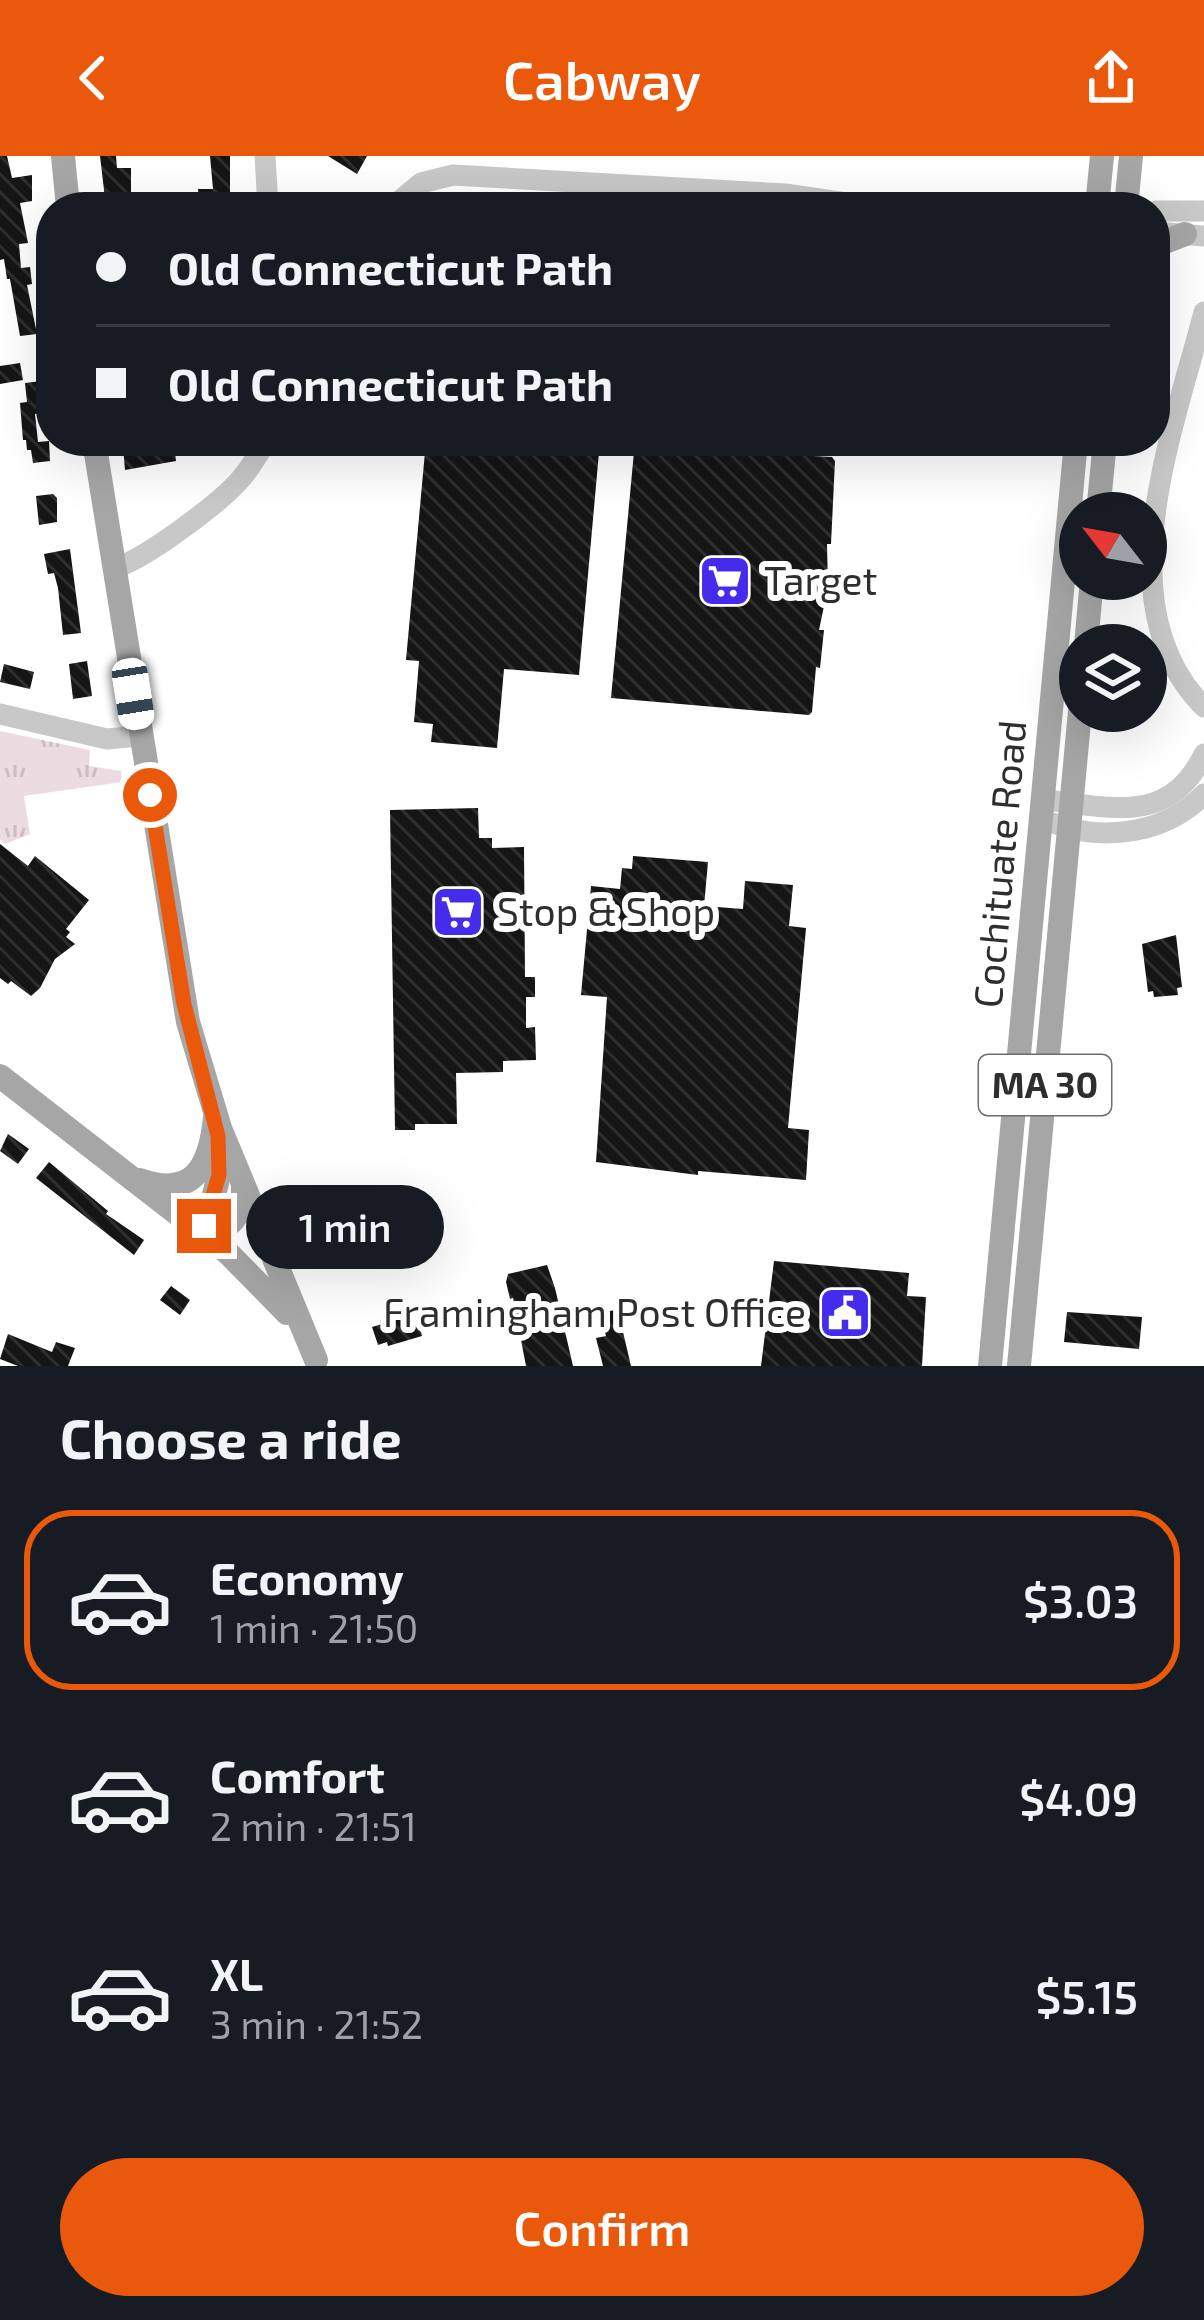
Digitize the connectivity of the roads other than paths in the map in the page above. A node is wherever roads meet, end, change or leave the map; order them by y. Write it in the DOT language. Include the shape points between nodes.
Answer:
graph roads {
  1 [pos="63,156"];
  2 [pos="266,156"];
  3 [pos="426,156"];
  4 [pos="1102,156"];
  5 [pos="1131,156"];
  6 [pos="430,179"];
  7 [pos="67,192"];
  8 [pos="267,192"];
  9 [pos="407,192"];
  10 [pos="751,192"];
  11 [pos="1098,192"];
  12 [pos="1127,192"];
  13 [pos="1170,211"];
  14 [pos="1204,211"];
  15 [pos="1204,312"];
  16 [pos="1204,338"];
  17 [pos="1191,364"];
  18 [pos="1170,441"];
  19 [pos="96,456"];
  20 [pos="257,456"];
  21 [pos="1075,456"];
  22 [pos="1104,456"];
  23 [pos="1167,456"];
  24 [pos="1100,492"];
  25 [pos="114,568"];
  26 [pos="1204,707"];
  27 [pos="0,714"];
  28 [pos="1078,732"];
  29 [pos="140,736"];
  30 [pos="1204,754"];
  31 [pos="1204,794"];
  32 [pos="1042,809"];
  33 [pos="1070,815"];
  34 [pos="0,1076"];
  35 [pos="0,1086"];
  36 [pos="29,1099"];
  37 [pos="215,1116"];
  38 [pos="131,1176"];
  39 [pos="243,1184"];
  40 [pos="204,1234"];
  41 [pos="318,1363"];
  42 [pos="990,1366"];
  43 [pos="1019,1366"];
  1 -- 7 [label="main road"];
  2 -- 8 [label="street"];
  3 -- 6 [label="street"];
  4 -- 11 [label="main road"];
  5 -- 12 [label="main road"];
  6 -- 9 [label="street"];
  6 -- 10 [label="street"];
  13 -- 14 [label="street"];
  15 -- 17 [label="street"];
  16 -- 17 [label="street"];
  17 -- 18 [label="street"];
  19 -- 25 [label="main road"];
  20 -- 25 [label="street" via="228,491"];
  21 -- 32 [label="main road, Cochituate Road / MA 30"];
  22 -- 24 [label="main road"];
  23 -- 26 [label="street" via="1157,626 1168,657"];
  25 -- 29 [label="main road"];
  27 -- 29 [label="street" via="107,739"];
  28 -- 33 [label="main road, Cochituate Road / MA 30"];
  29 -- 37 [label="main road" via="184,1004"];
  30 -- 33 [label="street" via="1186,782 1158,802"];
  31 -- 33 [label="street" via="1147,829 1127,832"];
  32 -- 33 [label="street"];
  32 -- 42 [label="main road, Cochituate Road / MA 30"];
  33 -- 43 [label="main road, Cochituate Road / MA 30"];
  34 -- 36 [label="main road"];
  35 -- 36 [label="street"];
  36 -- 38 [label="main road"];
  37 -- 38 [label="main road" via="210,1150 192,1178 167,1186"];
  37 -- 39 [label="main road"];
  37 -- 40 [label="main road" via="219,1175"];
  38 -- 40 [label="main road"];
  39 -- 40 [label="main road" via="233,1222"];
  39 -- 41 [label="main road"];
  40 -- 41 [label="main road" via="268,1290"];
}
